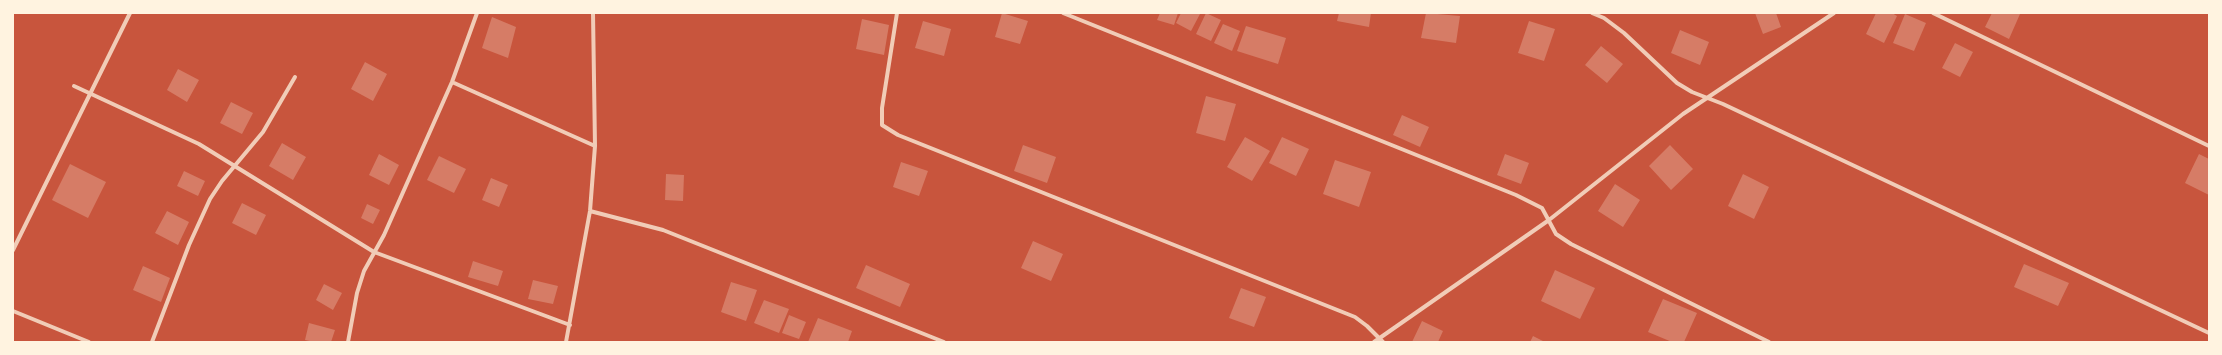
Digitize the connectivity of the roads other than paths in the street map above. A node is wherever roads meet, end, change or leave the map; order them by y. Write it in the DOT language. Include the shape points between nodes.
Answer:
graph roads {
  1 [pos="130,13"];
  2 [pos="477,13"];
  3 [pos="593,13"];
  4 [pos="897,13"];
  5 [pos="1064,13"];
  6 [pos="1592,13"];
  7 [pos="1834,13"];
  8 [pos="1933,13"];
  9 [pos="295,77"];
  10 [pos="452,82"];
  11 [pos="74,86"];
  12 [pos="90,94"];
  13 [pos="1708,99"];
  14 [pos="595,146"];
  15 [pos="2209,146"];
  16 [pos="235,166"];
  17 [pos="590,211"];
  18 [pos="1549,220"];
  19 [pos="13,250"];
  20 [pos="374,252"];
  21 [pos="13,311"];
  22 [pos="570,325"];
  23 [pos="2209,333"];
  24 [pos="1381,340"];
  25 [pos="89,342"];
  26 [pos="152,342"];
  27 [pos="348,342"];
  28 [pos="566,342"];
  29 [pos="944,342"];
  30 [pos="1374,342"];
  31 [pos="1769,342"];
  1 -- 12 [label="street"];
  2 -- 10 [label="street"];
  3 -- 14 [label="street"];
  4 -- 24 [label="street" via="882,108 882,125 898,135 1355,317"];
  5 -- 18 [label="street" via="1516,195 1542,208"];
  6 -- 13 [label="street" via="1604,18 1624,33 1677,83"];
  7 -- 13 [label="street"];
  8 -- 15 [label="street"];
  9 -- 16 [label="street" via="263,132"];
  10 -- 14 [label="street"];
  10 -- 20 [label="street"];
  11 -- 12 [label="street"];
  12 -- 16 [label="street" via="166,128"];
  12 -- 19 [label="street"];
  13 -- 18 [label="street" via="1683,114"];
  13 -- 23 [label="street"];
  14 -- 17 [label="street"];
  16 -- 20 [label="street"];
  16 -- 26 [label="street" via="210,199 189,245"];
  17 -- 22 [label="street"];
  17 -- 29 [label="street" via="664,230"];
  18 -- 24 [label="street"];
  18 -- 31 [label="street" via="1556,234 1572,244"];
  20 -- 22 [label="street"];
  20 -- 27 [label="street" via="356,292"];
  21 -- 25 [label="street"];
  22 -- 28 [label="street"];
  24 -- 30 [label="street"];
}
